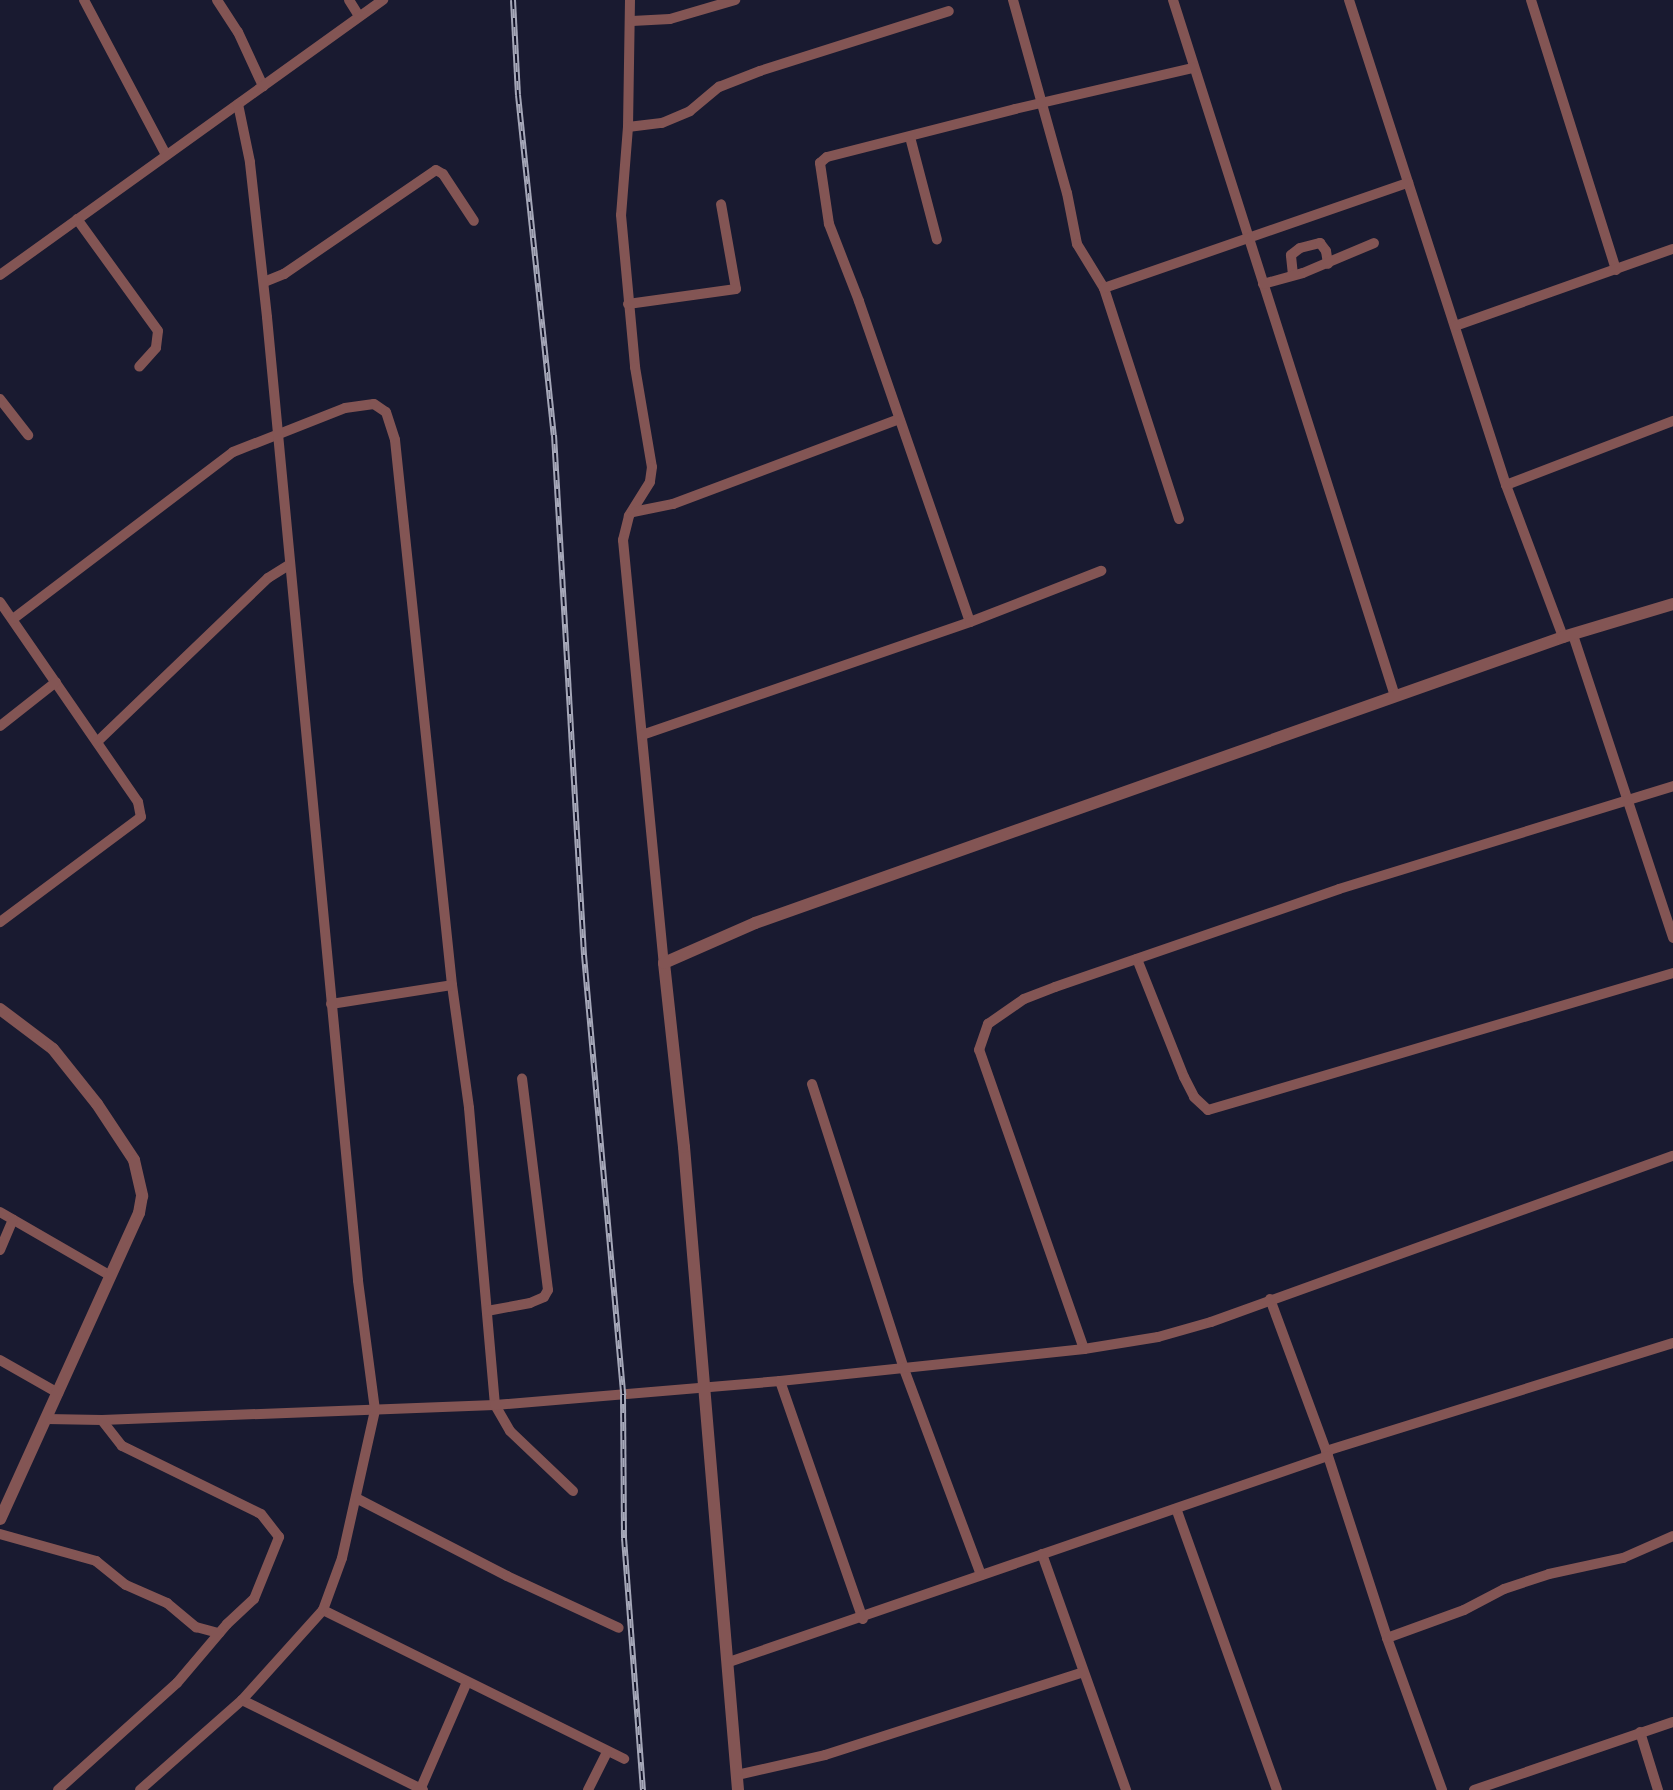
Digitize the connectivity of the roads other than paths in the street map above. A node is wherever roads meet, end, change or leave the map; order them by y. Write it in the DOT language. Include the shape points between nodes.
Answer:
graph roads {
  1 [pos="84,0"];
  2 [pos="217,0"];
  3 [pos="349,0"];
  4 [pos="383,0"];
  5 [pos="630,0"];
  6 [pos="735,0"];
  7 [pos="1013,0"];
  8 [pos="1173,0"];
  9 [pos="1349,0"];
  10 [pos="1531,0"];
  11 [pos="949,11"];
  12 [pos="359,16"];
  13 [pos="632,21"];
  14 [pos="1193,68"];
  15 [pos="263,86"];
  16 [pos="1040,103"];
  17 [pos="238,104"];
  18 [pos="628,127"];
  19 [pos="910,137"];
  20 [pos="166,155"];
  21 [pos="1408,183"];
  22 [pos="721,204"];
  23 [pos="77,219"];
  24 [pos="474,221"];
  25 [pos="1249,237"];
  26 [pos="937,240"];
  27 [pos="1374,243"];
  28 [pos="1673,249"];
  29 [pos="1328,264"];
  30 [pos="1616,270"];
  31 [pos="0,275"];
  32 [pos="1293,275"];
  33 [pos="264,282"];
  34 [pos="1263,284"];
  35 [pos="1104,288"];
  36 [pos="628,304"];
  37 [pos="1455,326"];
  38 [pos="139,367"];
  39 [pos="0,399"];
  40 [pos="899,419"];
  41 [pos="1673,421"];
  42 [pos="28,435"];
  43 [pos="277,435"];
  44 [pos="1506,485"];
  45 [pos="633,512"];
  46 [pos="1179,519"];
  47 [pos="289,565"];
  48 [pos="1101,571"];
  49 [pos="0,602"];
  50 [pos="1673,604"];
  51 [pos="13,619"];
  52 [pos="970,622"];
  53 [pos="1568,636"];
  54 [pos="56,682"];
  55 [pos="1395,696"];
  56 [pos="0,726"];
  57 [pos="642,735"];
  58 [pos="97,742"];
  59 [pos="1673,786"];
  60 [pos="1628,801"];
  61 [pos="0,922"];
  62 [pos="1673,938"];
  63 [pos="1137,959"];
  64 [pos="664,963"];
  65 [pos="1673,973"];
  66 [pos="452,985"];
  67 [pos="331,1004"];
  68 [pos="0,1009"];
  69 [pos="522,1079"];
  70 [pos="812,1084"];
  71 [pos="1673,1156"];
  72 [pos="0,1212"];
  73 [pos="13,1220"];
  74 [pos="0,1250"];
  75 [pos="111,1276"];
  76 [pos="1270,1299"];
  77 [pos="487,1311"];
  78 [pos="1673,1343"];
  79 [pos="1084,1349"];
  80 [pos="0,1360"];
  81 [pos="904,1369"];
  82 [pos="780,1381"];
  83 [pos="704,1388"];
  84 [pos="58,1393"];
  85 [pos="495,1405"];
  86 [pos="375,1410"];
  87 [pos="47,1419"];
  88 [pos="102,1420"];
  89 [pos="1327,1454"];
  90 [pos="573,1491"];
  91 [pos="356,1498"];
  92 [pos="1177,1511"];
  93 [pos="0,1519"];
  94 [pos="0,1534"];
  95 [pos="1673,1536"];
  96 [pos="1042,1554"];
  97 [pos="981,1575"];
  98 [pos="323,1610"];
  99 [pos="863,1619"];
  100 [pos="1382,1624"];
  101 [pos="619,1628"];
  102 [pos="1412,1628"];
  103 [pos="219,1633"];
  104 [pos="1387,1638"];
  105 [pos="729,1662"];
  106 [pos="1083,1672"];
  107 [pos="467,1682"];
  108 [pos="242,1700"];
  109 [pos="1673,1722"];
  110 [pos="1640,1732"];
  111 [pos="607,1752"];
  112 [pos="624,1759"];
  113 [pos="737,1775"];
  114 [pos="148,1788"];
  115 [pos="58,1790"];
  116 [pos="421,1790"];
  117 [pos="588,1790"];
  118 [pos="738,1790"];
  119 [pos="1126,1790"];
  120 [pos="1277,1790"];
  121 [pos="1442,1790"];
  122 [pos="1474,1790"];
  123 [pos="1658,1790"];
  1 -- 20 [label="street"];
  2 -- 15 [label="street" via="244,41"];
  3 -- 12 [label="street"];
  4 -- 12 [label="street"];
  5 -- 13 [label="street"];
  6 -- 13 [label="street" via="670,19"];
  7 -- 16 [label="street"];
  8 -- 14 [label="street"];
  9 -- 21 [label="street"];
  10 -- 30 [label="street"];
  11 -- 18 [label="street" via="760,71 719,87 690,111 662,123"];
  12 -- 15 [label="street"];
  13 -- 18 [label="street"];
  14 -- 16 [label="street"];
  14 -- 25 [label="street"];
  15 -- 17 [label="street"];
  16 -- 19 [label="street"];
  16 -- 35 [label="street" via="1077,244"];
  17 -- 20 [label="street"];
  17 -- 33 [label="street"];
  18 -- 36 [label="street" via="621,215"];
  19 -- 26 [label="street"];
  19 -- 40 [label="street" via="827,157 819,167 829,224"];
  20 -- 23 [label="street"];
  21 -- 25 [label="street"];
  21 -- 37 [label="street"];
  22 -- 36 [label="street" via="735,290"];
  23 -- 31 [label="street"];
  23 -- 38 [label="street" via="158,331 156,348"];
  24 -- 33 [label="street" via="436,170 284,274"];
  25 -- 34 [label="street"];
  25 -- 35 [label="street"];
  27 -- 29 [label="street"];
  28 -- 30 [label="street"];
  29 -- 32 [label="street"];
  29 -- 32 [label="street" via="1320,243 1300,248 1291,255"];
  30 -- 37 [label="street"];
  32 -- 34 [label="street"];
  33 -- 43 [label="street"];
  34 -- 55 [label="street"];
  35 -- 46 [label="street"];
  36 -- 45 [label="street" via="652,467"];
  37 -- 44 [label="street"];
  39 -- 42 [label="street"];
  40 -- 45 [label="street" via="673,504"];
  40 -- 52 [label="street"];
  41 -- 44 [label="street"];
  43 -- 47 [label="street"];
  43 -- 51 [label="street" via="218,462"];
  43 -- 66 [label="street" via="366,404 379,407 390,419"];
  44 -- 53 [label="street"];
  45 -- 57 [label="street" via="623,540"];
  47 -- 58 [label="street" via="268,578"];
  47 -- 67 [label="street"];
  48 -- 52 [label="street"];
  49 -- 51 [label="street"];
  50 -- 53 [label="street"];
  51 -- 54 [label="street"];
  52 -- 57 [label="street"];
  53 -- 55 [label="street"];
  53 -- 60 [label="street"];
  54 -- 56 [label="street"];
  54 -- 58 [label="street"];
  55 -- 64 [label="street" via="755,923"];
  57 -- 64 [label="street"];
  58 -- 61 [label="street" via="138,802 141,817"];
  59 -- 60 [label="street"];
  60 -- 62 [label="street"];
  60 -- 63 [label="street" via="1339,889"];
  63 -- 65 [label="street" via="1184,1077 1208,1110"];
  63 -- 79 [label="street" via="1024,999 988,1024 979,1050"];
  64 -- 83 [label="street"];
  66 -- 67 [label="street"];
  66 -- 77 [label="street"];
  67 -- 86 [label="street"];
  68 -- 75 [label="street" via="53,1049 134,1160 142,1196 139,1213"];
  69 -- 77 [label="street" via="548,1290 530,1303"];
  70 -- 81 [label="street"];
  71 -- 76 [label="street"];
  72 -- 73 [label="street"];
  73 -- 74 [label="street"];
  73 -- 75 [label="street"];
  75 -- 84 [label="street"];
  76 -- 79 [label="street" via="1158,1337"];
  76 -- 89 [label="street"];
  77 -- 85 [label="street"];
  78 -- 89 [label="street"];
  79 -- 81 [label="street"];
  80 -- 84 [label="street"];
  81 -- 82 [label="street"];
  81 -- 97 [label="street"];
  82 -- 83 [label="street"];
  82 -- 99 [label="street"];
  83 -- 85 [label="street"];
  83 -- 105 [label="street"];
  84 -- 87 [label="street"];
  85 -- 86 [label="street"];
  85 -- 90 [label="street" via="510,1431"];
  86 -- 88 [label="street"];
  86 -- 91 [label="street"];
  87 -- 88 [label="street"];
  87 -- 93 [label="street"];
  88 -- 103 [label="street" via="122,1446 261,1514 279,1537 254,1599"];
  89 -- 92 [label="street"];
  89 -- 100 [label="street"];
  91 -- 98 [label="street"];
  91 -- 101 [label="street"];
  92 -- 96 [label="street"];
  92 -- 120 [label="street"];
  94 -- 103 [label="street" via="96,1561 126,1585 167,1603 196,1627"];
  95 -- 102 [label="street" via="1623,1558 1504,1589"];
  96 -- 97 [label="street"];
  96 -- 106 [label="street"];
  97 -- 99 [label="street"];
  98 -- 107 [label="street"];
  98 -- 108 [label="street"];
  99 -- 105 [label="street"];
  100 -- 102 [label="street"];
  100 -- 104 [label="street"];
  102 -- 104 [label="street"];
  103 -- 115 [label="street" via="177,1683"];
  104 -- 121 [label="street"];
  105 -- 113 [label="street"];
  106 -- 113 [label="street" via="825,1755"];
  106 -- 119 [label="street"];
  107 -- 111 [label="street"];
  107 -- 116 [label="street"];
  108 -- 114 [label="street"];
  108 -- 116 [label="street"];
  109 -- 110 [label="street"];
  110 -- 122 [label="street"];
  110 -- 123 [label="street"];
  111 -- 112 [label="street"];
  111 -- 117 [label="street"];
  113 -- 118 [label="street"];
}
